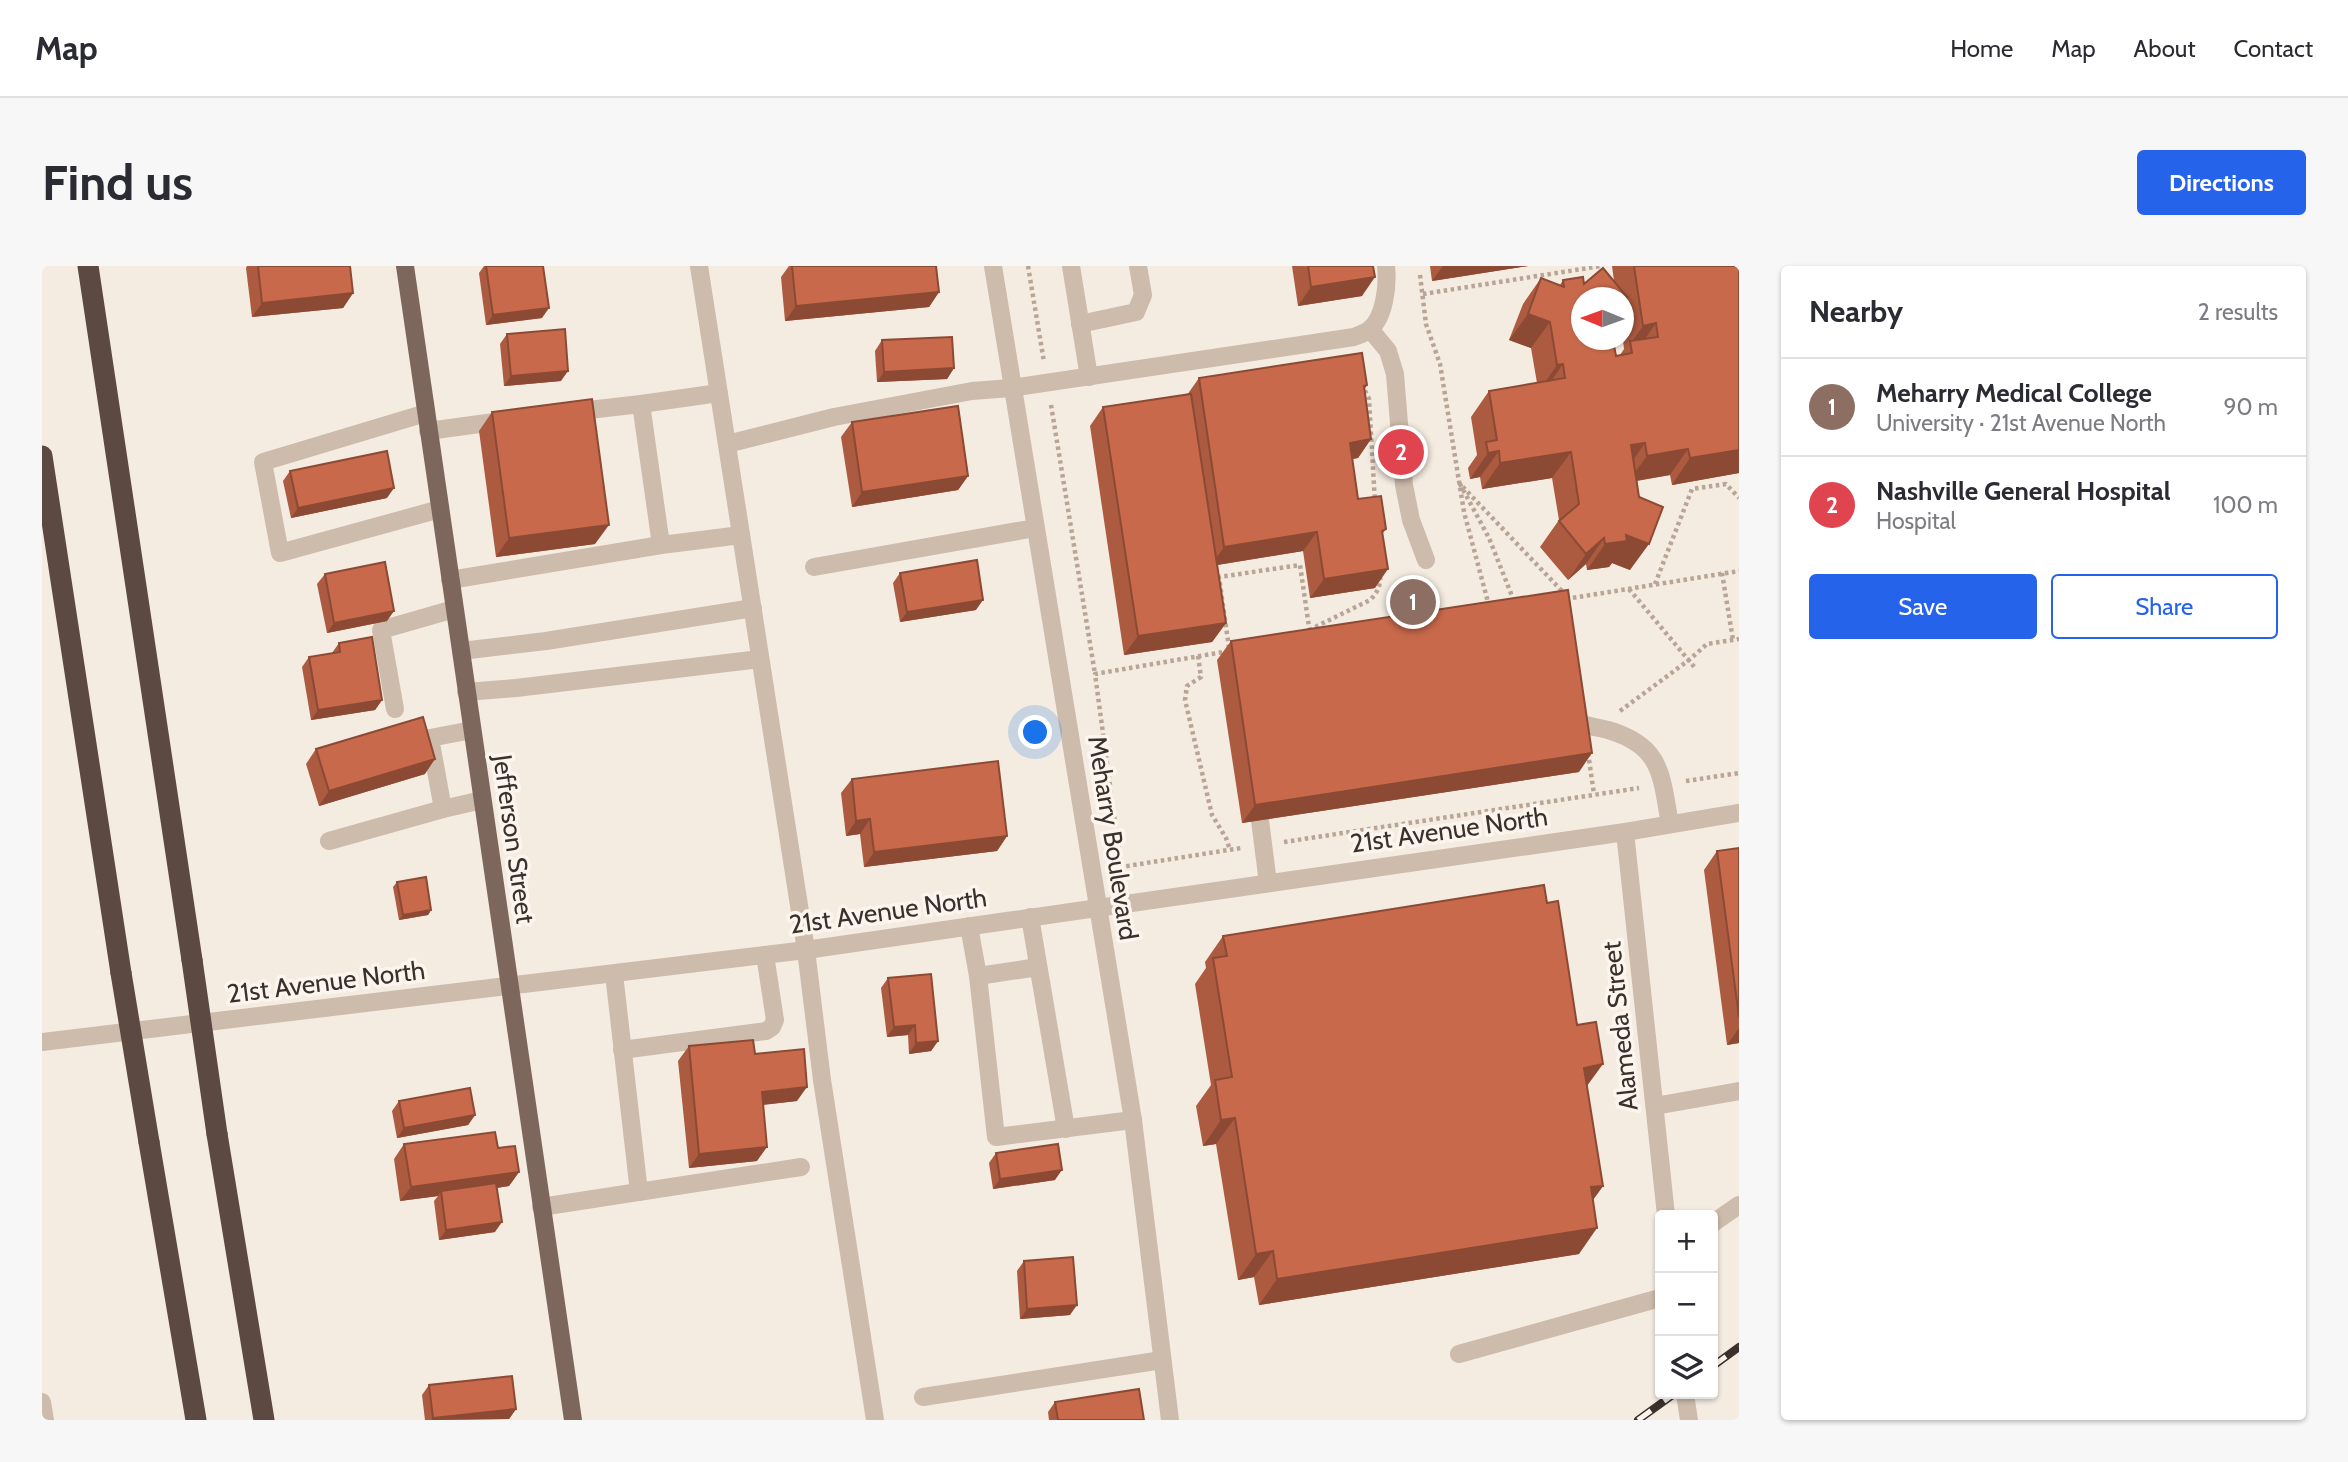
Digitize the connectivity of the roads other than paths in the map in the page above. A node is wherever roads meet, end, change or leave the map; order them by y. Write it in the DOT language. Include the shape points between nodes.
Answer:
graph roads {
  1 [pos="88,266"];
  2 [pos="405,266"];
  3 [pos="699,266"];
  4 [pos="993,266"];
  5 [pos="1071,266"];
  6 [pos="1138,266"];
  7 [pos="1387,266"];
  8 [pos="1080,324"];
  9 [pos="1370,329"];
  10 [pos="1089,377"];
  11 [pos="1012,388"];
  12 [pos="719,393"];
  13 [pos="640,404"];
  14 [pos="558,414"];
  15 [pos="530,418"];
  16 [pos="427,421"];
  17 [pos="727,444"];
  18 [pos="42,456"];
  19 [pos="440,509"];
  20 [pos="1035,528"];
  21 [pos="741,535"];
  22 [pos="661,545"];
  23 [pos="1426,560"];
  24 [pos="814,567"];
  25 [pos="450,580"];
  26 [pos="753,608"];
  27 [pos="454,609"];
  28 [pos="461,651"];
  29 [pos="760,659"];
  30 [pos="466,692"];
  31 [pos="395,709"];
  32 [pos="1549,728"];
  33 [pos="472,730"];
  34 [pos="1254,776"];
  35 [pos="482,800"];
  36 [pos="443,809"];
  37 [pos="1739,813"];
  38 [pos="1670,824"];
  39 [pos="1625,832"];
  40 [pos="329,841"];
  41 [pos="1268,883"];
  42 [pos="1098,907"];
  43 [pos="1030,917"];
  44 [pos="969,926"];
  45 [pos="806,950"];
  46 [pos="765,955"];
  47 [pos="1038,967"];
  48 [pos="614,974"];
  49 [pos="978,976"];
  50 [pos="509,987"];
  51 [pos="42,1042"];
  52 [pos="622,1050"];
  53 [pos="1739,1091"];
  54 [pos="1654,1106"];
  55 [pos="1133,1120"];
  56 [pos="1066,1129"];
  57 [pos="802,1167"];
  58 [pos="639,1192"];
  59 [pos="1739,1205"];
  60 [pos="541,1207"];
  61 [pos="1665,1210"];
  62 [pos="1718,1220"];
  63 [pos="1655,1299"];
  64 [pos="1459,1354"];
  65 [pos="1162,1360"];
  66 [pos="923,1397"];
  67 [pos="1686,1399"];
  68 [pos="42,1402"];
  69 [pos="45,1420"];
  70 [pos="196,1420"];
  71 [pos="264,1420"];
  72 [pos="573,1420"];
  73 [pos="875,1420"];
  74 [pos="1170,1420"];
  75 [pos="1689,1420"];
  1 -- 71 [label="highway, bridge"];
  2 -- 16 [label="main road, Jefferson Street"];
  3 -- 12 [label="street"];
  4 -- 11 [label="street, Meharry Boulevard"];
  5 -- 8 [label="street"];
  6 -- 8 [label="street" via="1143,295 1136,312"];
  7 -- 9 [label="street" via="1384,298"];
  8 -- 10 [label="street"];
  9 -- 10 [label="street" via="1332,341"];
  9 -- 23 [label="street" via="1388,352 1395,374 1404,485"];
  10 -- 11 [label="street"];
  11 -- 17 [label="street" via="834,417"];
  11 -- 20 [label="street, Meharry Boulevard"];
  12 -- 13 [label="street"];
  12 -- 17 [label="street"];
  13 -- 14 [label="street"];
  13 -- 22 [label="street"];
  15 -- 16 [label="street"];
  16 -- 19 [label="main road, Jefferson Street"];
  16 -- 19 [label="street" via="262,462 280,553"];
  17 -- 21 [label="street"];
  18 -- 70 [label="highway, bridge" via="121,973"];
  19 -- 25 [label="main road, Jefferson Street"];
  20 -- 24 [label="street"];
  20 -- 42 [label="street, Meharry Boulevard"];
  21 -- 22 [label="street"];
  21 -- 26 [label="street"];
  22 -- 25 [label="street"];
  25 -- 27 [label="main road, Jefferson Street"];
  26 -- 28 [label="street"];
  26 -- 29 [label="street"];
  27 -- 28 [label="main road, Jefferson Street"];
  27 -- 31 [label="street" via="381,631"];
  28 -- 30 [label="main road, Jefferson Street"];
  29 -- 30 [label="street"];
  29 -- 45 [label="street"];
  30 -- 33 [label="main road, Jefferson Street"];
  32 -- 38 [label="street" via="1572,723 1591,726 1640,743 1654,758"];
  33 -- 35 [label="main road, Jefferson Street"];
  33 -- 36 [label="street" via="430,738"];
  34 -- 41 [label="street"];
  35 -- 36 [label="street"];
  35 -- 50 [label="main road, Jefferson Street"];
  36 -- 40 [label="street"];
  37 -- 38 [label="street, 21st Avenue North"];
  38 -- 39 [label="street, 21st Avenue North"];
  39 -- 41 [label="street, 21st Avenue North"];
  39 -- 54 [label="street, Alameda Street"];
  41 -- 42 [label="street, 21st Avenue North"];
  42 -- 43 [label="street, 21st Avenue North"];
  42 -- 55 [label="street, Meharry Boulevard"];
  43 -- 44 [label="street, 21st Avenue North"];
  43 -- 47 [label="street"];
  44 -- 45 [label="street, 21st Avenue North"];
  44 -- 49 [label="street"];
  45 -- 46 [label="street, 21st Avenue North"];
  45 -- 73 [label="street"];
  46 -- 48 [label="street, 21st Avenue North"];
  46 -- 52 [label="street" via="775,1020 766,1031"];
  47 -- 49 [label="street"];
  47 -- 56 [label="street"];
  48 -- 50 [label="street, 21st Avenue North"];
  48 -- 52 [label="street"];
  49 -- 56 [label="street" via="996,1137"];
  50 -- 51 [label="street, 21st Avenue North"];
  50 -- 60 [label="main road, Jefferson Street"];
  52 -- 58 [label="street"];
  53 -- 54 [label="street"];
  54 -- 61 [label="street, Alameda Street"];
  55 -- 56 [label="street"];
  55 -- 65 [label="street, Meharry Boulevard"];
  57 -- 58 [label="street"];
  58 -- 60 [label="street"];
  59 -- 62 [label="street"];
  60 -- 72 [label="main road, Jefferson Street"];
  63 -- 64 [label="street"];
  65 -- 66 [label="street"];
  65 -- 74 [label="street, Meharry Boulevard"];
  67 -- 75 [label="street"];
  68 -- 69 [label="street"];
}
